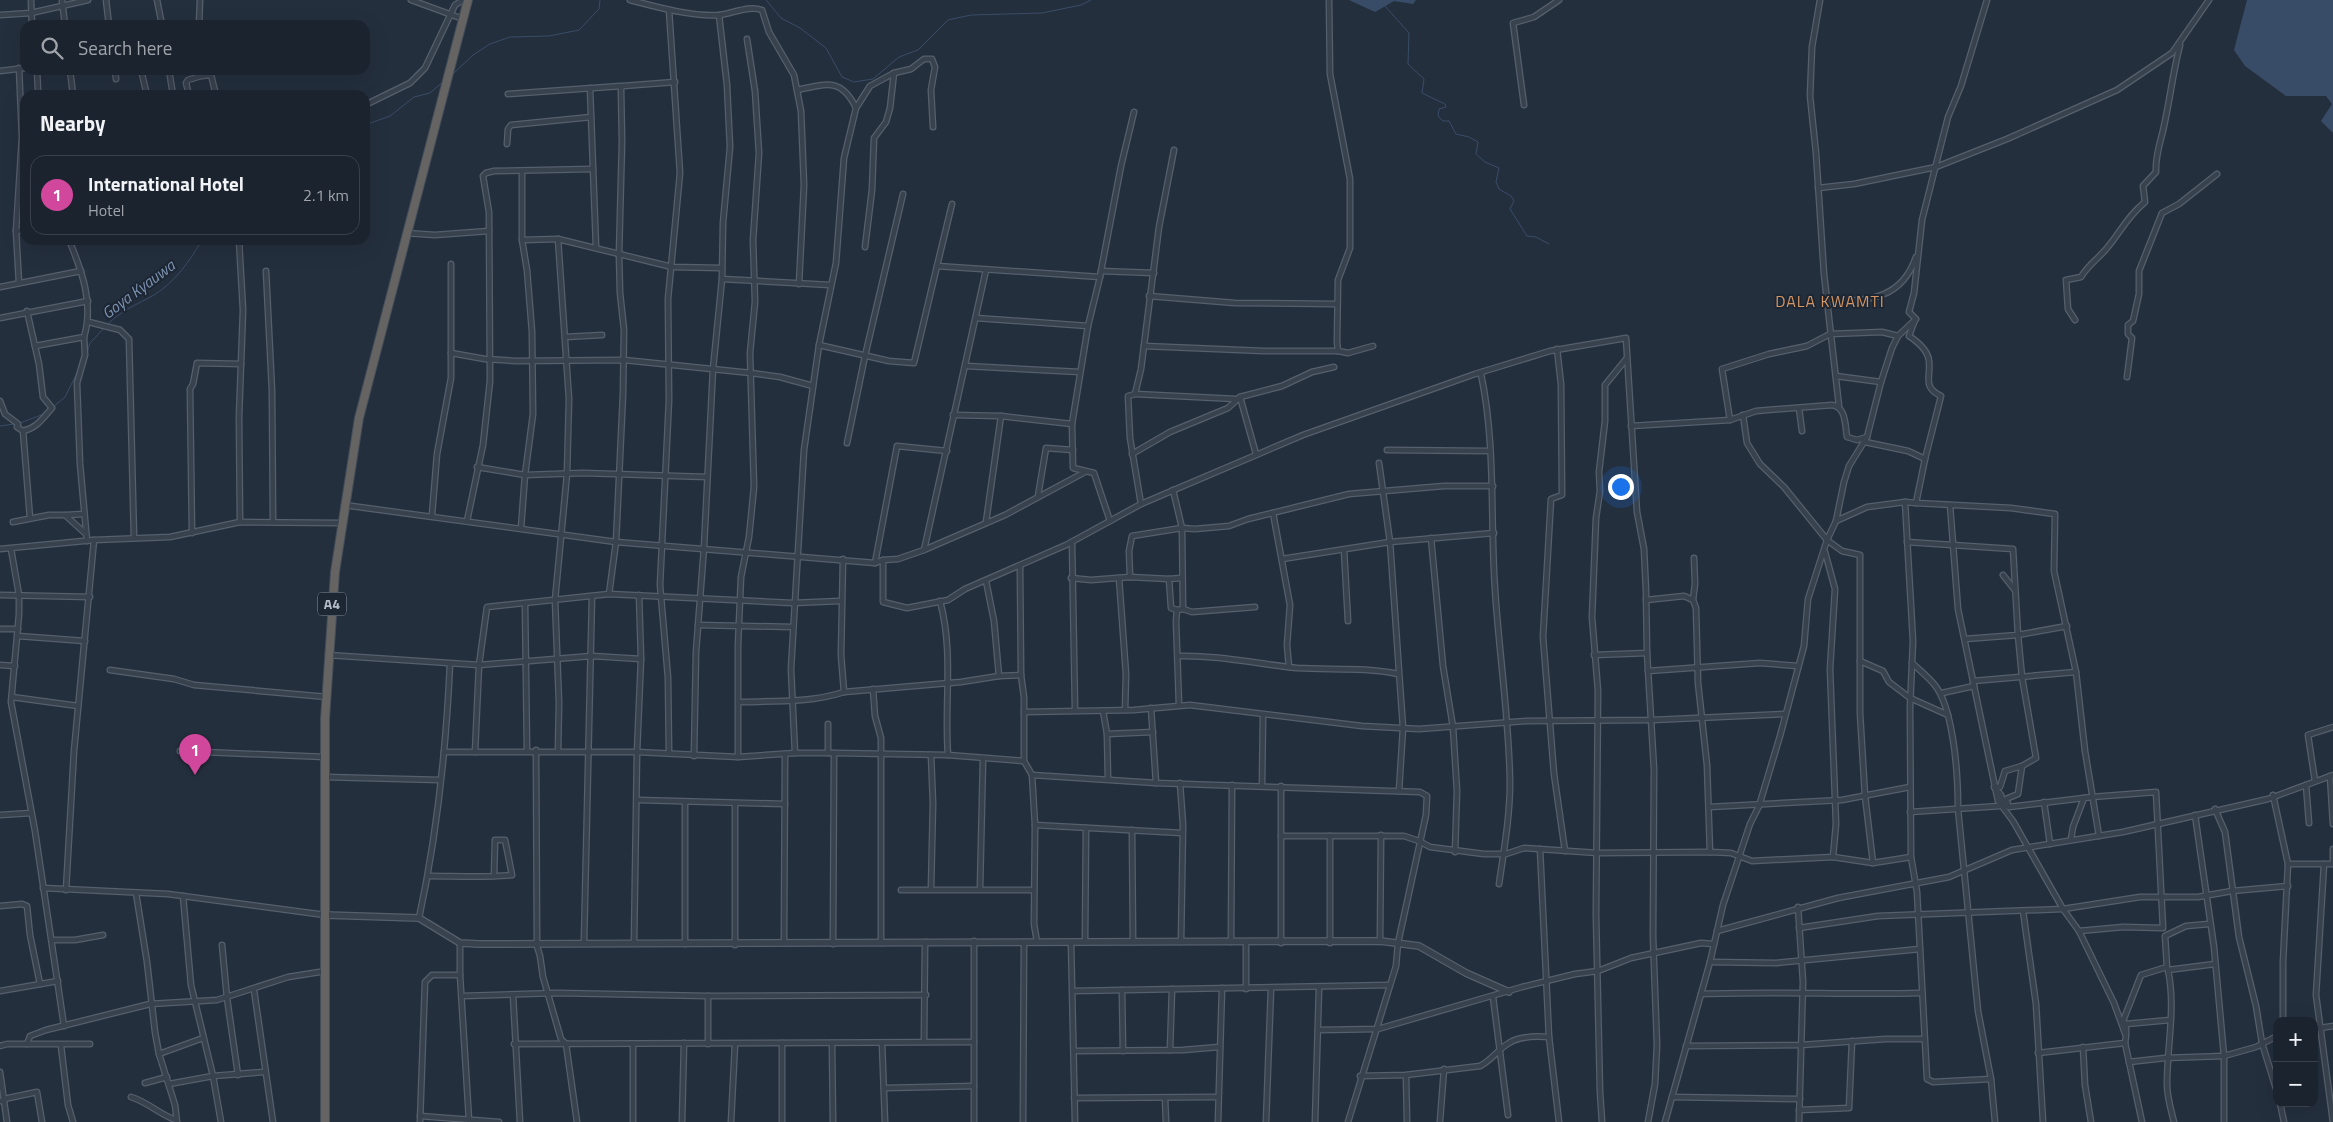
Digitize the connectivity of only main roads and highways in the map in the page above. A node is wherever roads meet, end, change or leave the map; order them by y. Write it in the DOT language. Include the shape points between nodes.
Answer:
graph roads {
  1 [pos="468,0"];
  2 [pos="325,1122"];
  1 -- 2 [label="highway, A4" via="359,418 341,523 328,655 325,757"];
}
